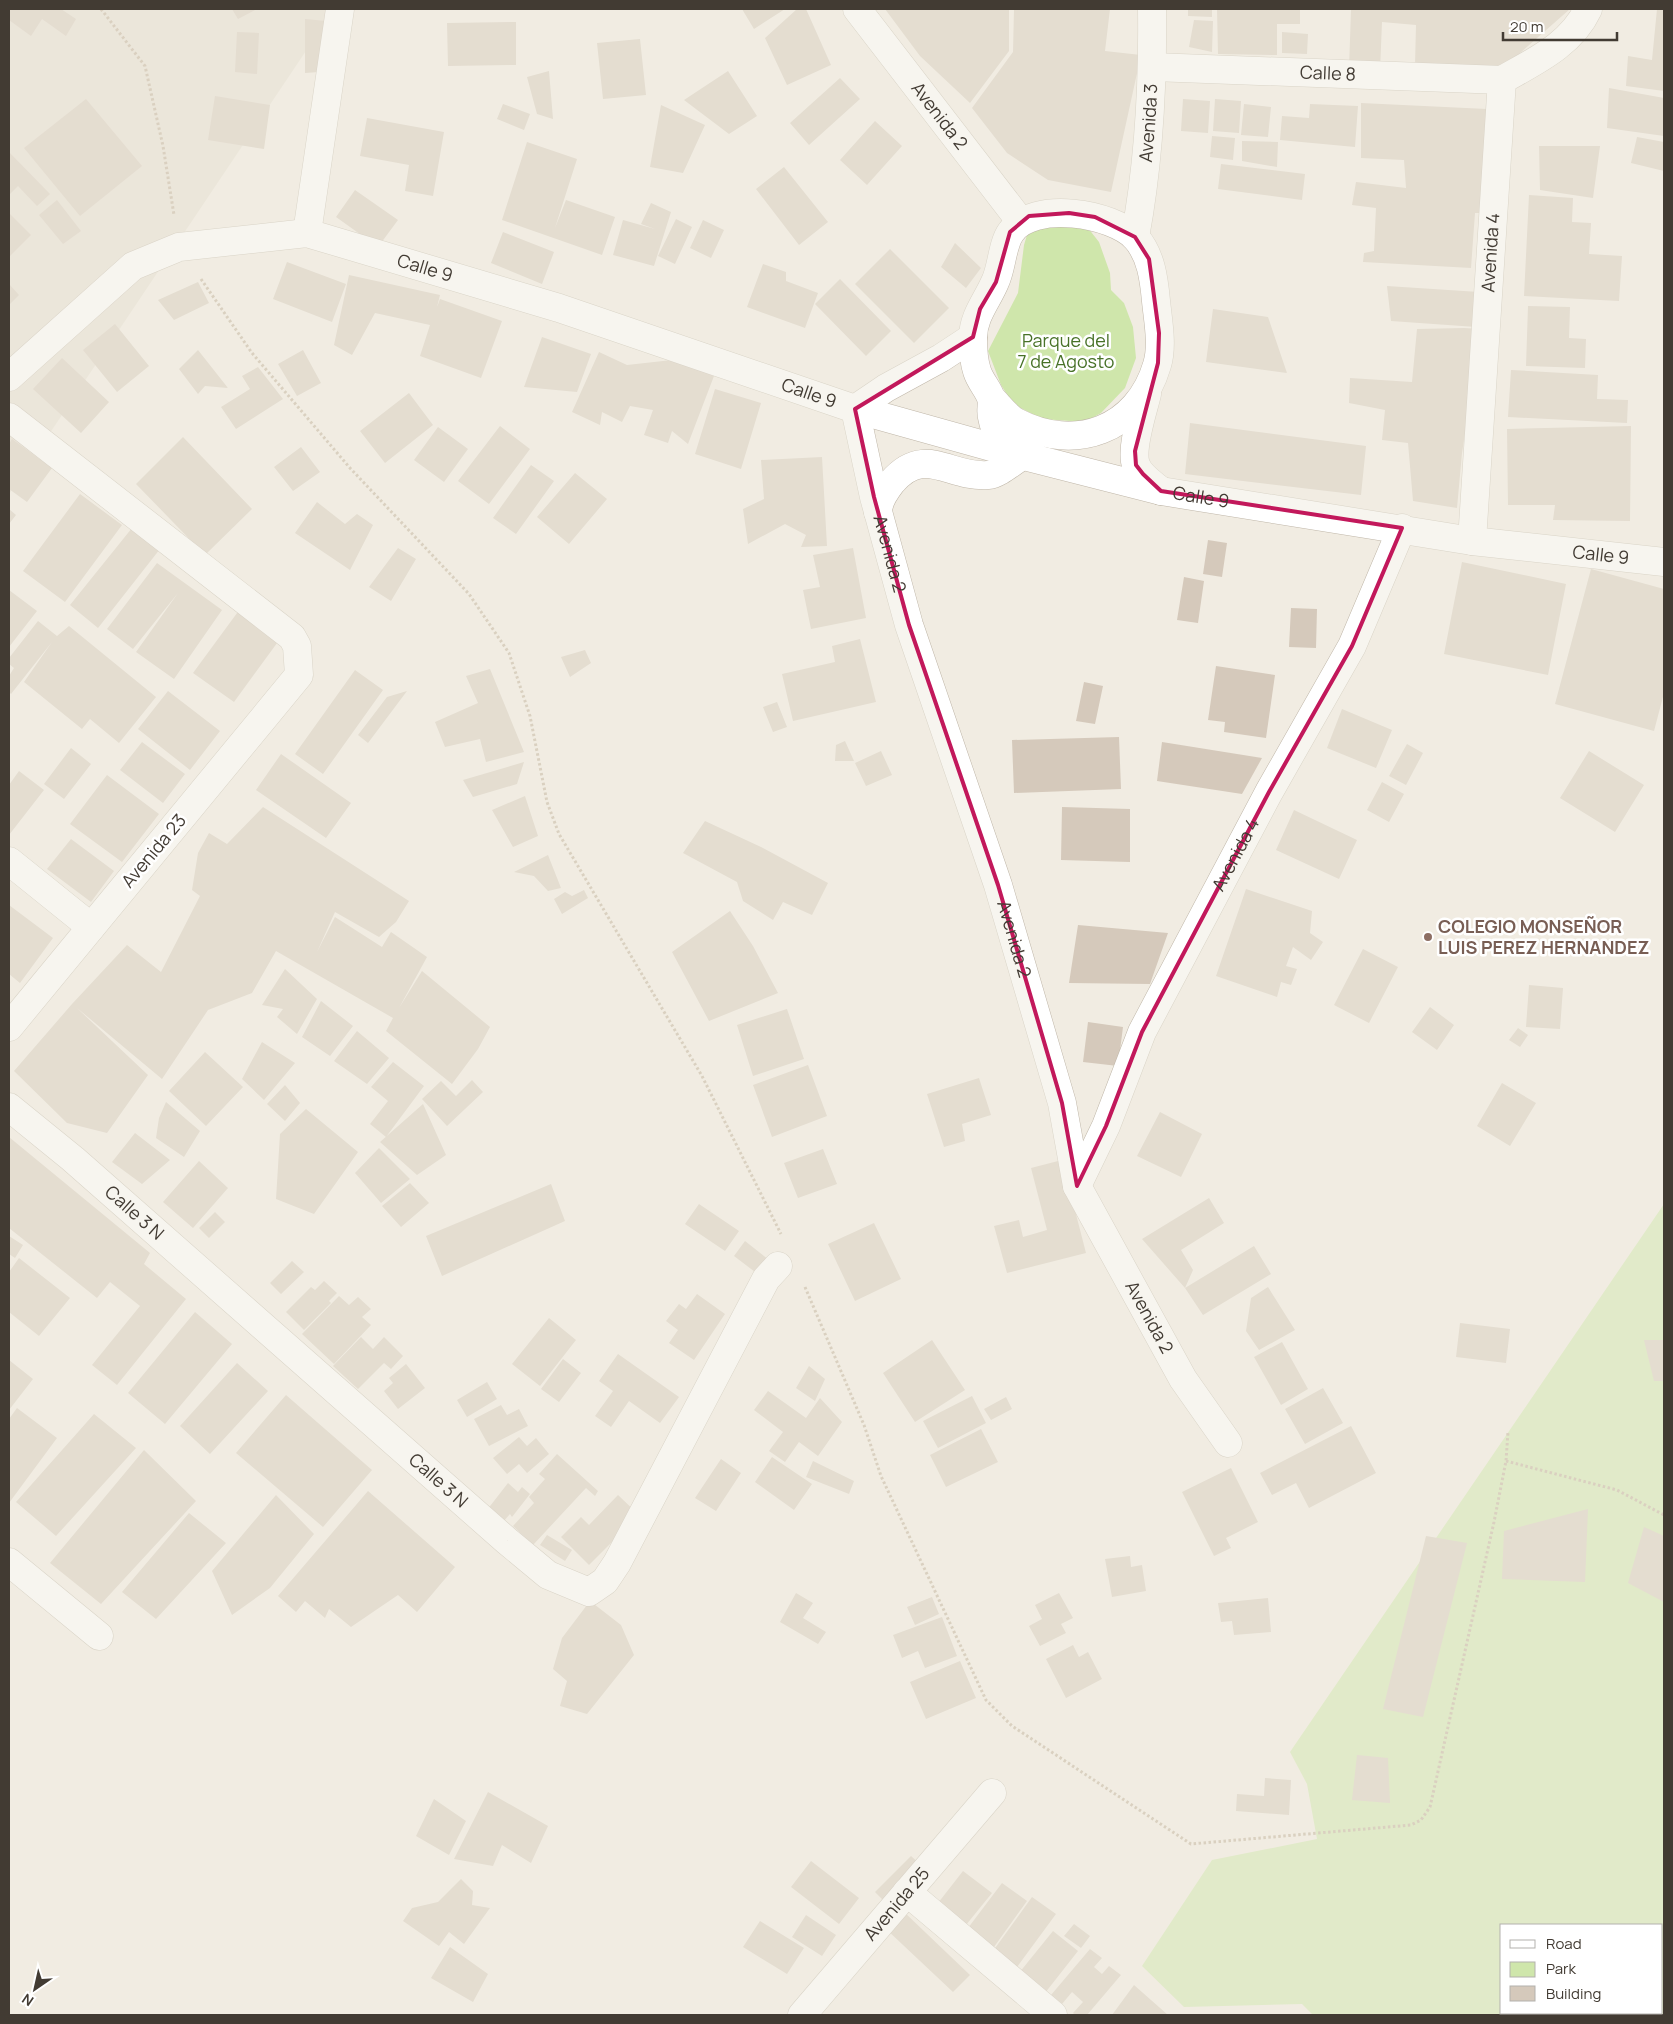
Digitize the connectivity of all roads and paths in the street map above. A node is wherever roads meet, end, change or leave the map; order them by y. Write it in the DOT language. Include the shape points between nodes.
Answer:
graph roads {
  1 [pos="340,9"];
  2 [pos="857,9"];
  3 [pos="1152,9"];
  4 [pos="1588,9"];
  5 [pos="1153,67"];
  6 [pos="1502,80"];
  7 [pos="1021,222"];
  8 [pos="307,233"];
  9 [pos="1135,237"];
  10 [pos="973,336"];
  11 [pos="9,376"];
  12 [pos="1148,391"];
  13 [pos="992,399"];
  14 [pos="855,410"];
  15 [pos="9,417"];
  16 [pos="1053,435"];
  17 [pos="1020,455"];
  18 [pos="1161,491"];
  19 [pos="380,500"];
  20 [pos="878,512"];
  21 [pos="1402,528"];
  22 [pos="1472,541"];
  23 [pos="1664,562"];
  24 [pos="9,861"];
  25 [pos="91,927"];
  26 [pos="9,1027"];
  27 [pos="9,1107"];
  28 [pos="1077,1186"];
  29 [pos="782,1254"];
  30 [pos="802,1279"];
  31 [pos="1508,1432"];
  32 [pos="1228,1443"];
  33 [pos="1506,1461"];
  34 [pos="1664,1515"];
  35 [pos="9,1562"];
  36 [pos="99,1636"];
  37 [pos="992,1793"];
  38 [pos="906,1892"];
  39 [pos="802,2015"];
  40 [pos="1053,2015"];
  1 -- 8 [label="street"];
  2 -- 7 [label="street, Avenida 2"];
  3 -- 5 [label="street, Avenida 3"];
  4 -- 6 [label="street" via="1568,38"];
  5 -- 6 [label="street, Calle 8"];
  5 -- 9 [label="street, Avenida 3" via="1142,198"];
  6 -- 22 [label="street, Avenida 4"];
  7 -- 9 [label="street" via="1029,216 1069,213 1095,217"];
  7 -- 10 [label="street" via="1010,232 996,282 980,309"];
  8 -- 11 [label="street, Calle 9" via="179,247 133,266"];
  8 -- 14 [label="street, Calle 9" via="558,308"];
  9 -- 12 [label="street" via="1149,260 1159,333 1158,363"];
  10 -- 13 [label="street" via="977,371"];
  10 -- 14 [label="street"];
  12 -- 16 [label="street" via="1128,414 1103,430 1074,437"];
  12 -- 18 [label="street" via="1136,443 1136,464"];
  13 -- 16 [label="street" via="1014,421"];
  13 -- 17 [label="street" via="991,415 1002,444"];
  14 -- 17 [label="street, Calle 9"];
  14 -- 20 [label="street, Avenida 2"];
  15 -- 25 [label="street, Avenida 23" via="292,637 297,646 299,675"];
  16 -- 17 [label="street"];
  17 -- 18 [label="street, Calle 9"];
  17 -- 20 [label="street" via="990,475 967,474 927,462 915,465 900,474 887,488 878,504"];
  18 -- 21 [label="street, Calle 9"];
  19 -- 29 [label="path" via="469,594 509,653 530,716 547,802 559,834 702,1076"];
  20 -- 28 [label="street, Avenida 2" via="909,625 998,885 1031,995 1062,1104"];
  21 -- 22 [label="street, Calle 9"];
  21 -- 28 [label="street, Avenida 4" via="1352,646 1269,792 1142,1032 1106,1126"];
  22 -- 23 [label="street, Calle 9"];
  24 -- 25 [label="street"];
  25 -- 26 [label="street, Avenida 23"];
  27 -- 29 [label="street, Calle 3 N" via="74,1159 507,1541 548,1575 589,1592 605,1581 617,1563"];
  28 -- 32 [label="street, Avenida 2" via="1183,1379"];
  30 -- 33 [label="path" via="864,1425 881,1476 986,1700 1012,1726 1191,1844 1411,1825 1421,1820 1430,1807"];
  31 -- 33 [label="path"];
  33 -- 34 [label="path" via="1617,1490"];
  35 -- 36 [label="street"];
  37 -- 38 [label="street, Avenida 25"];
  38 -- 39 [label="street, Avenida 25"];
  38 -- 40 [label="street"];
}
